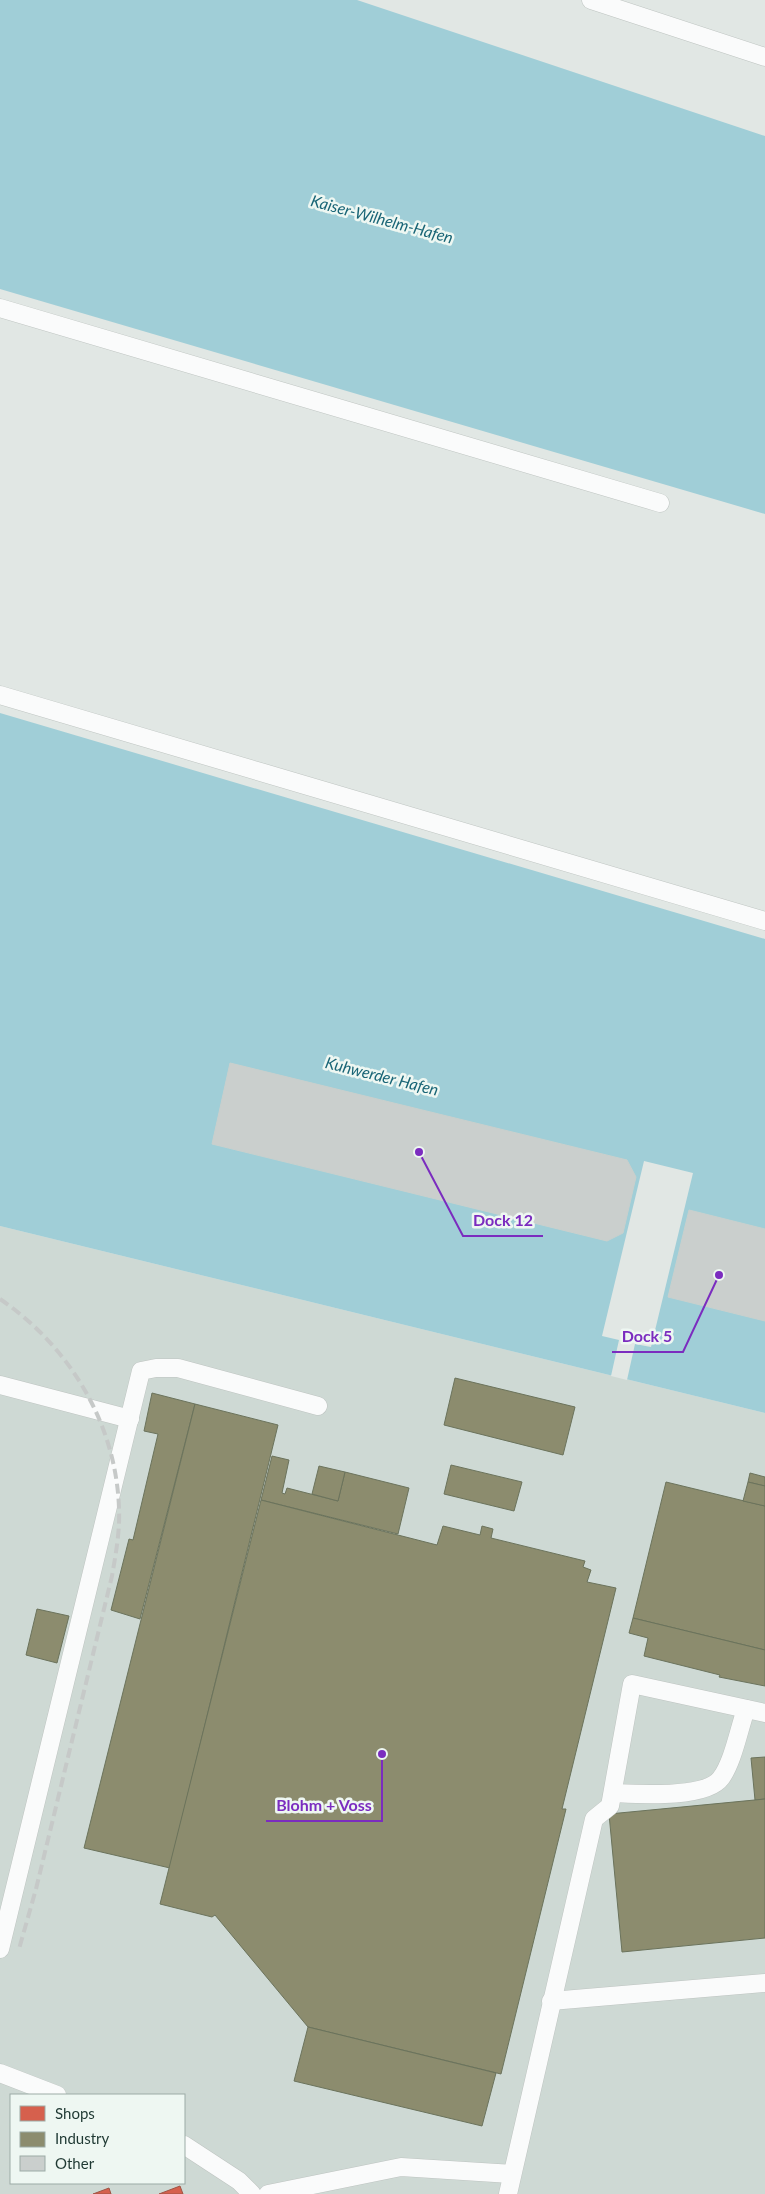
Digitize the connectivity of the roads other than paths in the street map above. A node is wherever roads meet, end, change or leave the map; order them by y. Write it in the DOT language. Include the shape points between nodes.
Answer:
graph roads {
  1 [pos="591,0"];
  2 [pos="765,57"];
  3 [pos="0,308"];
  4 [pos="660,502"];
  5 [pos="0,695"];
  6 [pos="765,921"];
  7 [pos="0,1385"];
  8 [pos="318,1406"];
  9 [pos="130,1419"];
  10 [pos="746,1709"];
  11 [pos="765,1714"];
  12 [pos="613,1793"];
  13 [pos="7,1897"];
  14 [pos="0,1949"];
  15 [pos="765,1983"];
  16 [pos="551,2001"];
  17 [pos="0,2073"];
  18 [pos="55,2094"];
  19 [pos="185,2146"];
  20 [pos="512,2174"];
  21 [pos="252,2194"];
  22 [pos="268,2194"];
  23 [pos="508,2194"];
  1 -- 2 [label="lane"];
  3 -- 4 [label="lane"];
  5 -- 6 [label="lane"];
  7 -- 9 [label="lane"];
  8 -- 9 [label="lane" via="178,1368 156,1368 142,1371"];
  9 -- 13 [label="lane"];
  10 -- 11 [label="lane"];
  10 -- 12 [label="lane" via="727,1768 715,1785 697,1791"];
  10 -- 12 [label="lane" via="632,1684"];
  12 -- 16 [label="lane" via="610,1806 594,1819"];
  13 -- 14 [label="lane"];
  15 -- 16 [label="lane"];
  16 -- 20 [label="lane"];
  17 -- 18 [label="lane"];
  19 -- 21 [label="lane" via="239,2181"];
  20 -- 22 [label="lane" via="401,2167"];
  20 -- 23 [label="lane"];
}
